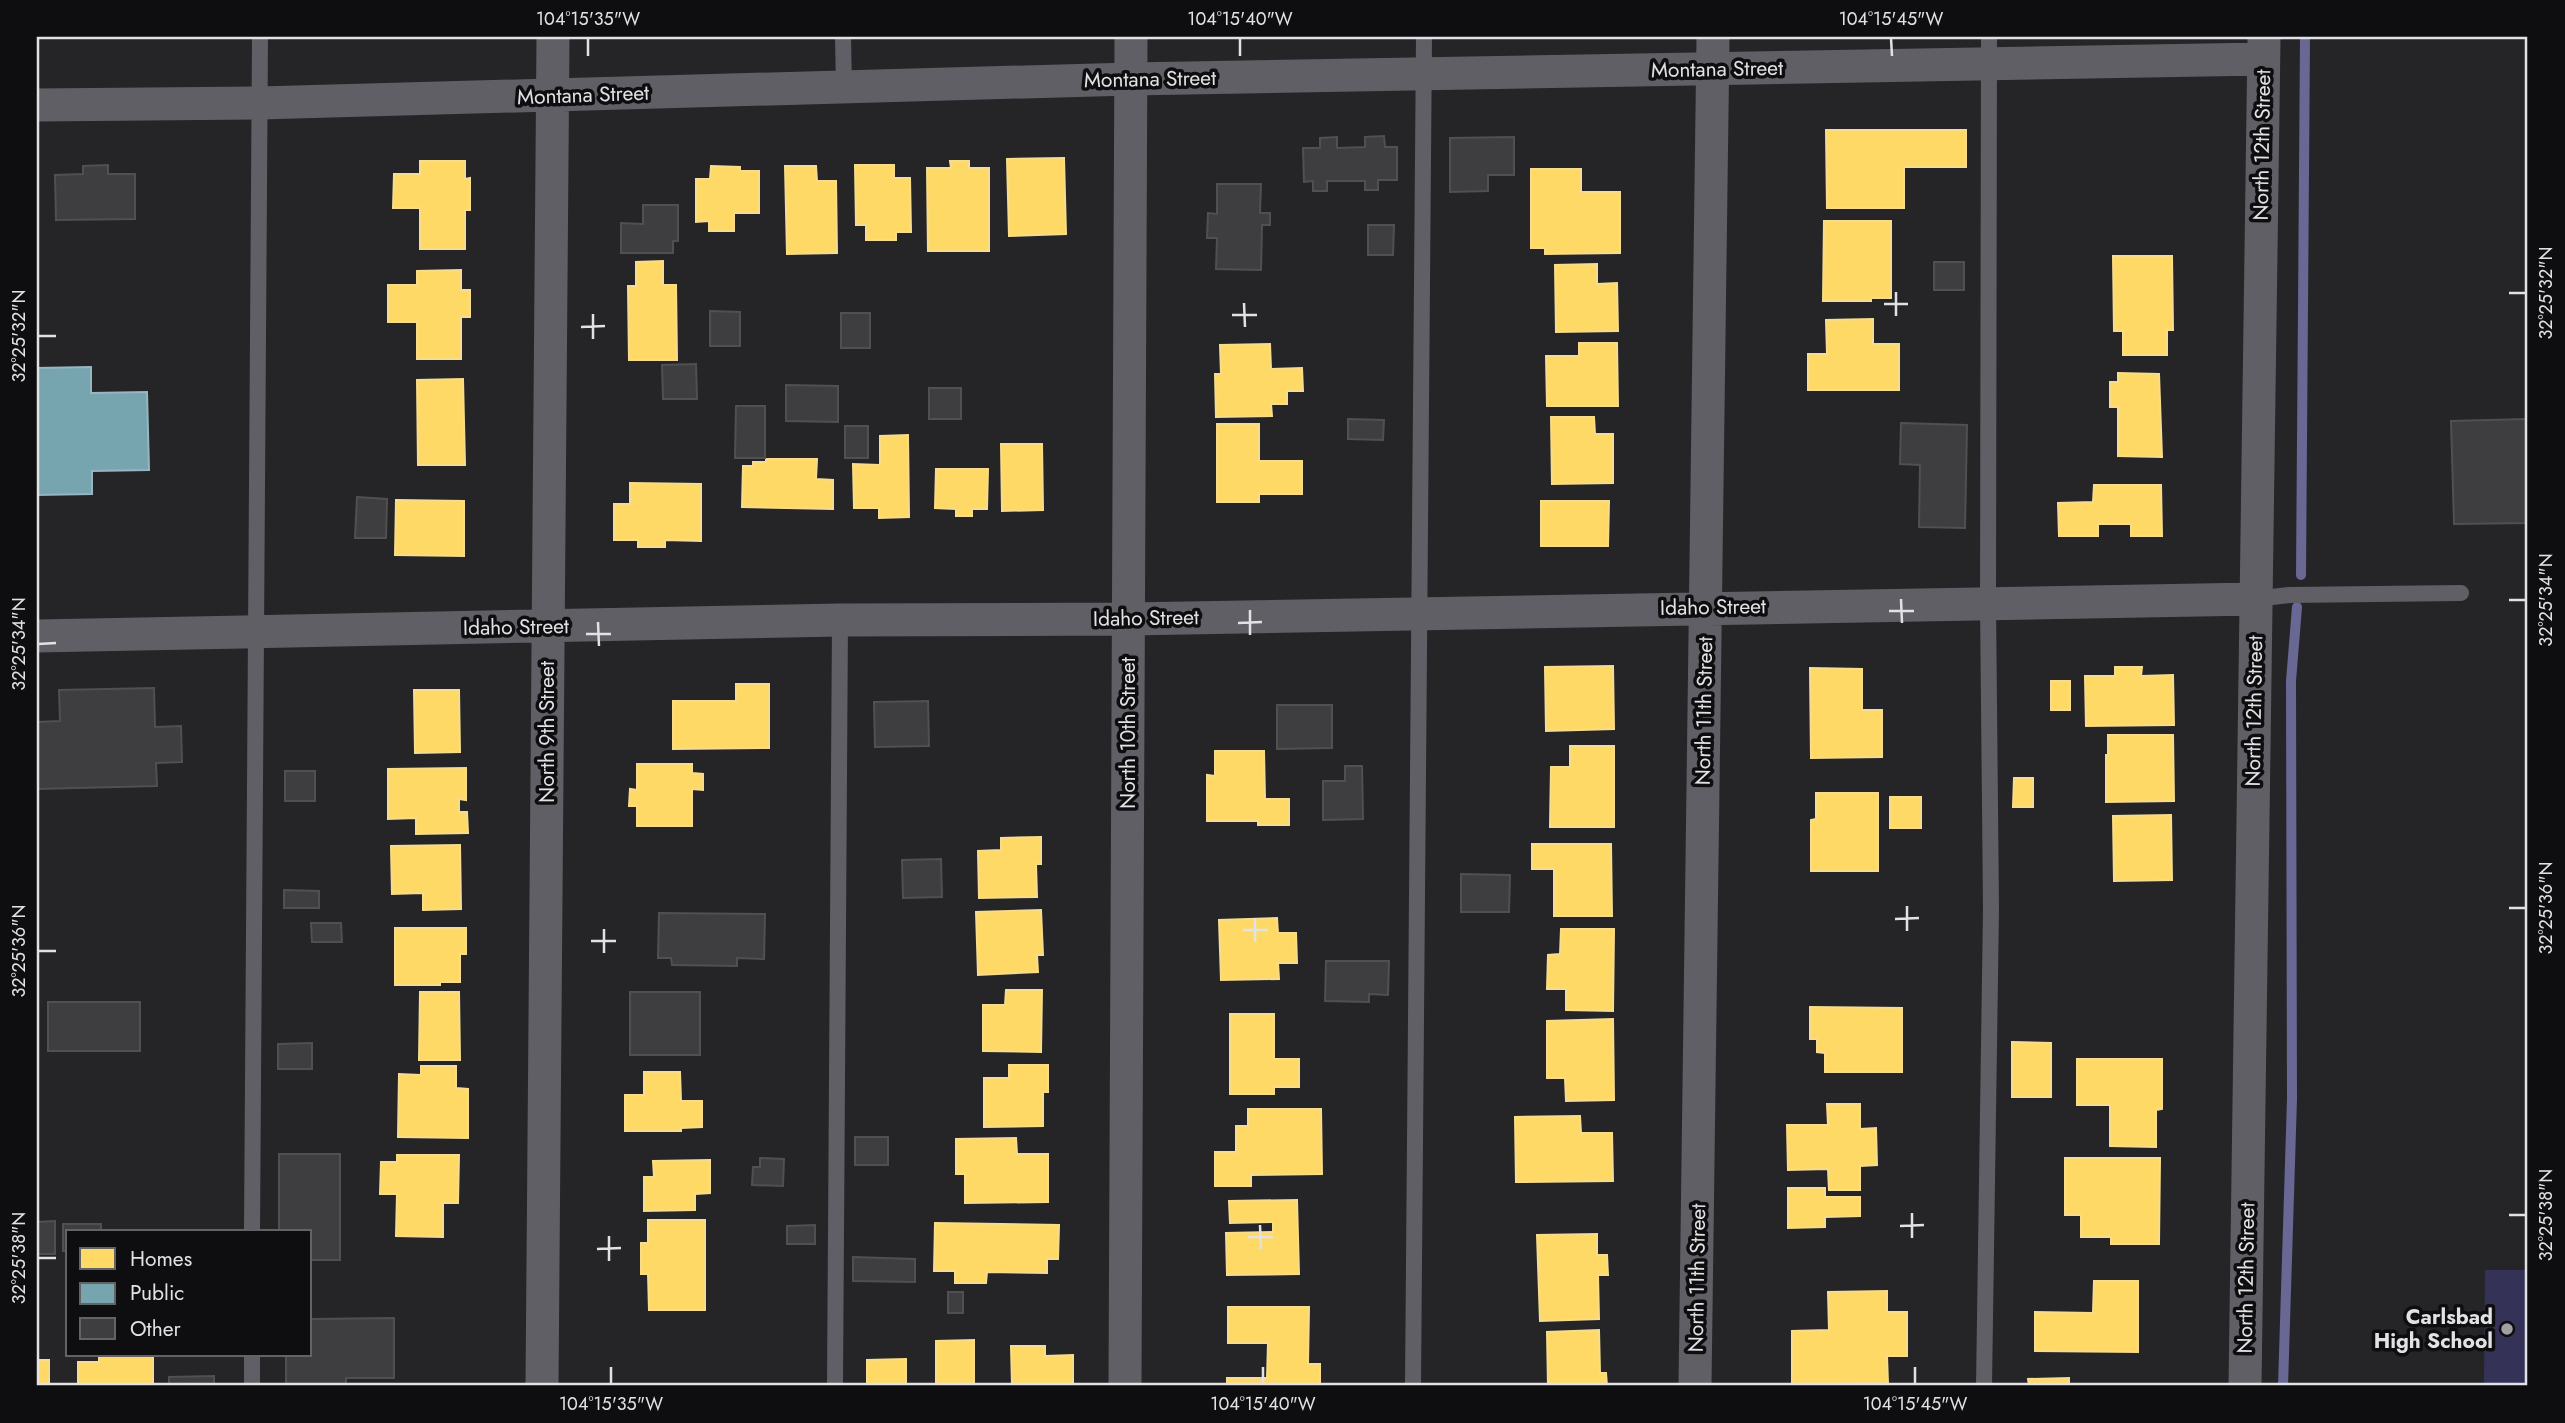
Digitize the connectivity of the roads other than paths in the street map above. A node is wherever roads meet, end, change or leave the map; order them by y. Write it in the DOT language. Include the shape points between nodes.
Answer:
graph roads {
  1 [pos="260,37"];
  2 [pos="553,37"];
  3 [pos="844,37"];
  4 [pos="1131,37"];
  5 [pos="1424,37"];
  6 [pos="1713,37"];
  7 [pos="2264,48"];
  8 [pos="1989,51"];
  9 [pos="1713,69"];
  10 [pos="1423,75"];
  11 [pos="1132,79"];
  12 [pos="844,87"];
  13 [pos="553,96"];
  14 [pos="260,103"];
  15 [pos="37,105"];
  16 [pos="2460,593"];
  17 [pos="2255,599"];
  18 [pos="1988,603"];
  19 [pos="1705,607"];
  20 [pos="1418,613"];
  21 [pos="1129,619"];
  22 [pos="840,620"];
  23 [pos="548,627"];
  24 [pos="255,631"];
  25 [pos="37,636"];
  26 [pos="253,1230"];
  27 [pos="252,1356"];
  28 [pos="252,1386"];
  29 [pos="542,1386"];
  30 [pos="835,1386"];
  31 [pos="1125,1386"];
  32 [pos="1413,1386"];
  33 [pos="1695,1386"];
  34 [pos="1984,1386"];
  35 [pos="2245,1386"];
  1 -- 14 [label="lane"];
  2 -- 13 [label="street, North 9th Street"];
  3 -- 12 [label="lane"];
  4 -- 11 [label="street, North 10th Street"];
  5 -- 10 [label="lane"];
  6 -- 9 [label="street, North 11th Street"];
  7 -- 8 [label="street, Montana Street"];
  7 -- 17 [label="street, North 12th Street"];
  8 -- 9 [label="street, Montana Street"];
  8 -- 18 [label="lane"];
  9 -- 10 [label="street, Montana Street"];
  9 -- 19 [label="street, North 11th Street"];
  10 -- 11 [label="street, Montana Street"];
  10 -- 20 [label="lane"];
  11 -- 12 [label="street, Montana Street"];
  11 -- 21 [label="street, North 10th Street"];
  12 -- 13 [label="street, Montana Street"];
  13 -- 14 [label="street, Montana Street"];
  13 -- 23 [label="street, North 9th Street"];
  14 -- 15 [label="street, Montana Street"];
  14 -- 24 [label="lane"];
  16 -- 17 [label="lane"];
  17 -- 18 [label="street, Idaho Street"];
  17 -- 35 [label="street, North 12th Street"];
  18 -- 19 [label="street, Idaho Street"];
  18 -- 34 [label="lane" via="1991,909"];
  19 -- 20 [label="street, Idaho Street"];
  19 -- 33 [label="street, North 11th Street"];
  20 -- 21 [label="street, Idaho Street"];
  20 -- 32 [label="lane"];
  21 -- 22 [label="street, Idaho Street"];
  21 -- 31 [label="street, North 10th Street"];
  22 -- 23 [label="street, Idaho Street"];
  22 -- 30 [label="lane"];
  23 -- 24 [label="street, Idaho Street"];
  23 -- 29 [label="street, North 9th Street"];
  24 -- 25 [label="street, Idaho Street"];
  24 -- 26 [label="lane"];
  27 -- 28 [label="lane"];
}
